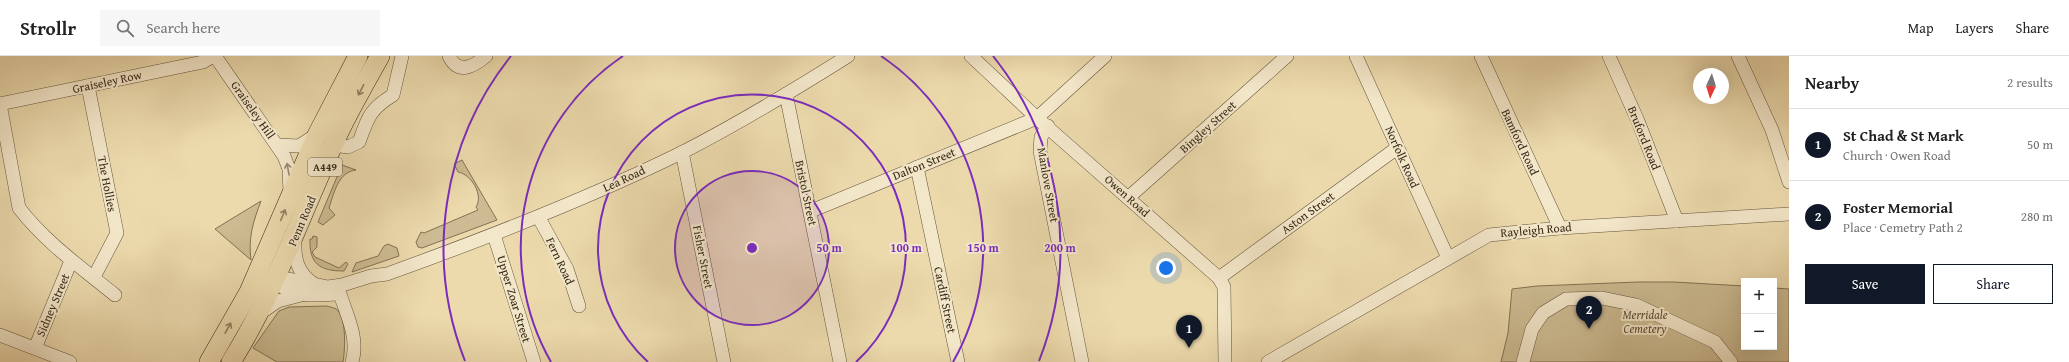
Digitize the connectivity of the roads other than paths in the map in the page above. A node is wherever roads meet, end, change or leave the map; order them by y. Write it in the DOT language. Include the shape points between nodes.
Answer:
graph roads {
  1 [pos="214,56"];
  2 [pos="358,56"];
  3 [pos="380,56"];
  4 [pos="402,56"];
  5 [pos="449,56"];
  6 [pos="486,56"];
  7 [pos="848,56"];
  8 [pos="971,56"];
  9 [pos="1104,56"];
  10 [pos="1287,56"];
  11 [pos="1356,56"];
  12 [pos="1481,56"];
  13 [pos="1609,56"];
  14 [pos="1738,56"];
  15 [pos="88,86"];
  16 [pos="786,94"];
  17 [pos="0,104"];
  18 [pos="1037,118"];
  19 [pos="1048,126"];
  20 [pos="317,134"];
  21 [pos="277,145"];
  22 [pos="334,145"];
  23 [pos="1397,148"];
  24 [pos="682,152"];
  25 [pos="917,167"];
  26 [pos="1789,182"];
  27 [pos="291,196"];
  28 [pos="1129,197"];
  29 [pos="810,212"];
  30 [pos="1789,214"];
  31 [pos="539,218"];
  32 [pos="1677,220"];
  33 [pos="1560,228"];
  34 [pos="494,235"];
  35 [pos="295,236"];
  36 [pos="268,251"];
  37 [pos="1448,258"];
  38 [pos="71,262"];
  39 [pos="387,274"];
  40 [pos="94,277"];
  41 [pos="1219,278"];
  42 [pos="275,280"];
  43 [pos="320,286"];
  44 [pos="249,292"];
  45 [pos="340,294"];
  46 [pos="115,295"];
  47 [pos="305,295"];
  48 [pos="579,306"];
  49 [pos="258,314"];
  50 [pos="0,335"];
  51 [pos="34,348"];
  52 [pos="70,362"];
  53 [pos="209,362"];
  54 [pos="231,362"];
  55 [pos="352,362"];
  56 [pos="534,362"];
  57 [pos="724,362"];
  58 [pos="840,362"];
  59 [pos="958,362"];
  60 [pos="1082,362"];
  61 [pos="1225,362"];
  62 [pos="1268,362"];
  63 [pos="1523,362"];
  64 [pos="1731,362"];
  1 -- 15 [label="street, Graiseley Row" via="203,62"];
  1 -- 21 [label="street, Graiseley Hill"];
  2 -- 20 [label="highway, Penn Road / A449"];
  3 -- 22 [label="highway, Penn Road / A449, one-way"];
  4 -- 22 [label="street" via="393,95 380,102 369,115 359,142 348,147"];
  5 -- 6 [label="street" via="457,67 465,68 471,67"];
  7 -- 16 [label="street, Lea Road"];
  8 -- 18 [label="street, Owen Road"];
  9 -- 18 [label="street"];
  10 -- 28 [label="street, Bingley Street"];
  11 -- 23 [label="street, Norfolk Road"];
  12 -- 33 [label="street, Bamford Road"];
  13 -- 32 [label="street, Bruford Road"];
  14 -- 26 [label="street" via="1772,130"];
  15 -- 17 [label="street, Graiseley Row"];
  15 -- 40 [label="street, The Hollies" via="116,233"];
  16 -- 24 [label="street, Lea Road"];
  16 -- 29 [label="street, Bristol Street"];
  17 -- 38 [label="street, Sidney Street" via="20,208"];
  18 -- 19 [label="street, Owen Road"];
  18 -- 25 [label="street, Dalton Street"];
  19 -- 28 [label="street, Owen Road"];
  19 -- 60 [label="street, Manlove Street" via="1042,137 1040,151"];
  20 -- 21 [label="street, Graiseley Hill" via="299,146"];
  20 -- 27 [label="highway, Penn Road / A449"];
  27 -- 21 [label="street, Graiseley Hill, one-way" via="289,170"];
  22 -- 35 [label="highway, Penn Road / A449"];
  23 -- 37 [label="street, Norfolk Road"];
  23 -- 41 [label="street, Aston Street"];
  24 -- 31 [label="street, Lea Road"];
  24 -- 57 [label="street, Fisher Street"];
  25 -- 29 [label="street, Dalton Street"];
  25 -- 59 [label="street, Cardiff Street"];
  36 -- 27 [label="highway, Penn Road / A449, one-way"];
  28 -- 41 [label="street, Owen Road"];
  29 -- 58 [label="street, Bristol Street"];
  30 -- 32 [label="street, Rayleigh Road"];
  31 -- 34 [label="street, Lea Road"];
  31 -- 48 [label="street, Fern Road" via="566,269"];
  32 -- 33 [label="street, Rayleigh Road"];
  33 -- 37 [label="street, Rayleigh Road" via="1494,234"];
  34 -- 39 [label="street, Lea Road"];
  34 -- 56 [label="street, Upper Zoar Street"];
  35 -- 42 [label="highway, Penn Road / A449"];
  35 -- 43 [label="street" via="295,256 300,271"];
  36 -- 42 [label="street, Lea Road" via="267,264"];
  36 -- 44 [label="highway, Penn Road / A449"];
  37 -- 62 [label="street, Rayleigh Road"];
  38 -- 40 [label="street, Sidney Street"];
  38 -- 51 [label="street, Sidney Street"];
  39 -- 43 [label="street, Lea Road" via="371,276 336,287"];
  39 -- 45 [label="street, Lea Road" via="373,283"];
  40 -- 46 [label="street, Sidney Street"];
  41 -- 61 [label="street" via="1224,287"];
  42 -- 43 [label="street, Lea Road" via="289,279"];
  42 -- 44 [label="street, Lea Road" via="258,284"];
  42 -- 47 [label="street, Lea Road" via="289,292"];
  42 -- 49 [label="highway, Penn Road / A449"];
  53 -- 44 [label="highway, Penn Road / A449, one-way"];
  45 -- 47 [label="street, Lea Road"];
  45 -- 55 [label="street" via="353,333"];
  47 -- 49 [label="street, Lea Road" via="278,301"];
  49 -- 54 [label="highway, Penn Road / A449"];
  50 -- 51 [label="street"];
  51 -- 52 [label="street"];
  63 -- 64 [label="street" via="1532,329 1543,313 1566,299 1602,298 1636,305 1715,342"];
}
